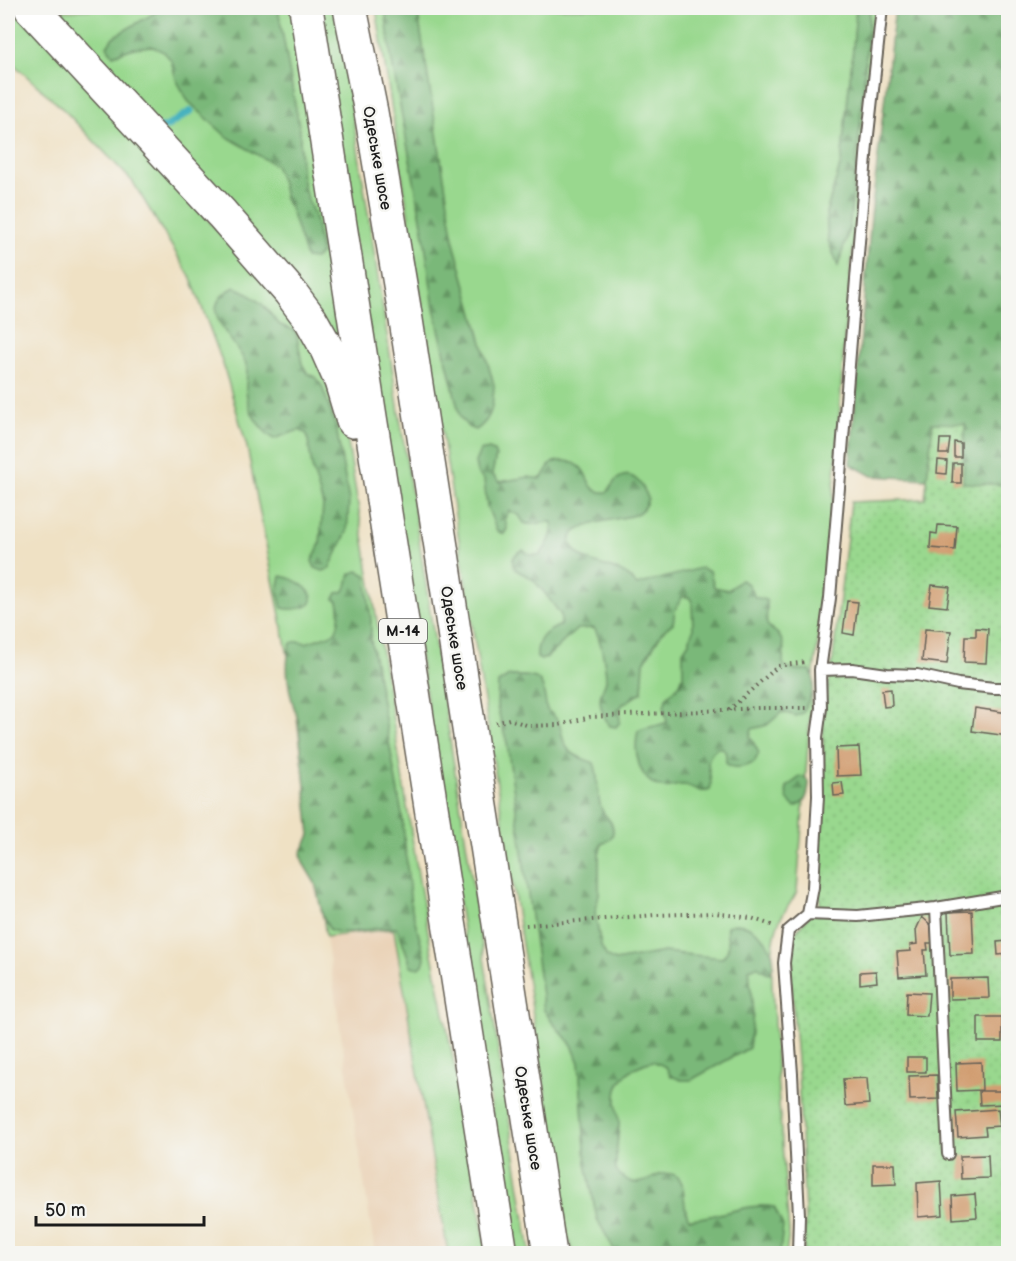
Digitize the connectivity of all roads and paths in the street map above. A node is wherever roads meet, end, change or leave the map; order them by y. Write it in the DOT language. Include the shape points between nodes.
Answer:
graph roads {
  1 [pos="31,8"];
  2 [pos="306,8"];
  3 [pos="882,8"];
  4 [pos="352,13"];
  5 [pos="394,576"];
  6 [pos="821,666"];
  7 [pos="1008,688"];
  8 [pos="821,708"];
  9 [pos="728,710"];
  10 [pos="469,731"];
  11 [pos="1008,896"];
  12 [pos="936,908"];
  13 [pos="808,914"];
  14 [pos="498,927"];
  15 [pos="788,931"];
  16 [pos="948,1154"];
  17 [pos="501,1254"];
  18 [pos="550,1254"];
  19 [pos="798,1254"];
  1 -- 5 [label="highway" via="222,214 311,320 341,381"];
  2 -- 5 [label="highway, М-14"];
  3 -- 6 [label="lane"];
  4 -- 10 [label="highway, Одеське шосе / М-14" via="406,320"];
  5 -- 17 [label="highway, М-14"];
  6 -- 7 [label="lane"];
  6 -- 8 [label="lane"];
  6 -- 9 [label="path" via="800,662 778,666"];
  8 -- 9 [label="path"];
  8 -- 13 [label="lane" via="813,887"];
  9 -- 10 [label="path" via="591,717 559,725 529,726 509,719"];
  10 -- 14 [label="highway, Одеське шосе / М-14"];
  11 -- 12 [label="lane"];
  12 -- 13 [label="lane" via="858,916"];
  12 -- 16 [label="lane"];
  13 -- 15 [label="lane"];
  14 -- 15 [label="path" via="715,913 751,918"];
  14 -- 18 [label="highway, Одеське шосе / М-14"];
  15 -- 19 [label="lane" via="784,963"];
}
